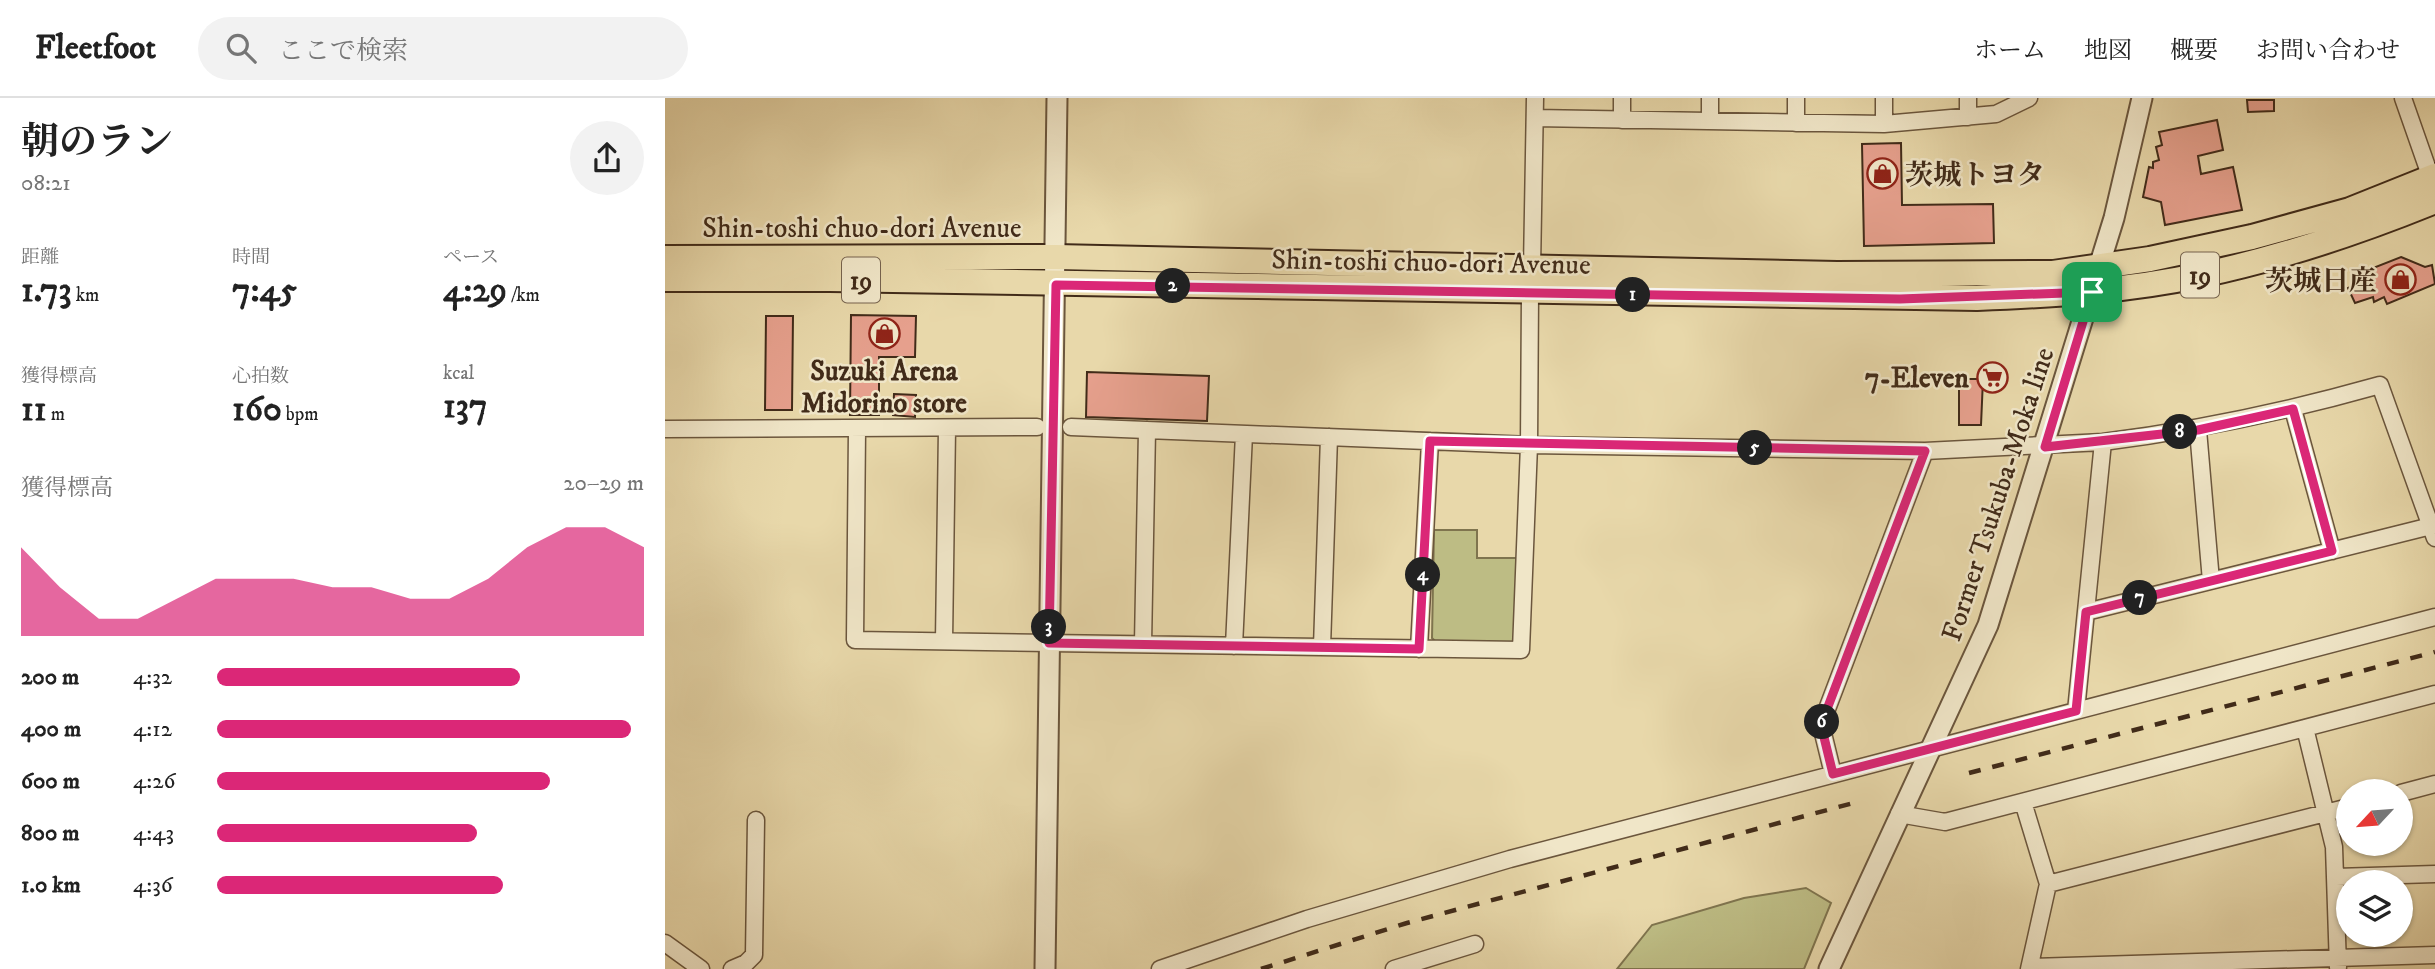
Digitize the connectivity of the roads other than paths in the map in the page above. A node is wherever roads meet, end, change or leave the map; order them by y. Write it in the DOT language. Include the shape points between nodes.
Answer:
graph roads {
  1 [pos="1057,98"];
  2 [pos="1535,98"];
  3 [pos="1622,98"];
  4 [pos="1710,98"];
  5 [pos="1797,98"];
  6 [pos="1884,98"];
  7 [pos="1968,98"];
  8 [pos="2029,98"];
  9 [pos="2142,98"];
  10 [pos="2403,98"];
  11 [pos="1968,117"];
  12 [pos="1535,118"];
  13 [pos="1622,120"];
  14 [pos="1710,121"];
  15 [pos="1796,123"];
  16 [pos="1884,124"];
  17 [pos="2434,186"];
  18 [pos="1056,257"];
  19 [pos="665,258"];
  20 [pos="2100,267"];
  21 [pos="1532,268"];
  22 [pos="665,279"];
  23 [pos="1056,285"];
  24 [pos="2092,292"];
  25 [pos="1530,293"];
  26 [pos="2293,409"];
  27 [pos="1037,427"];
  28 [pos="1071,427"];
  29 [pos="947,428"];
  30 [pos="665,429"];
  31 [pos="857,430"];
  32 [pos="1147,430"];
  33 [pos="2198,430"];
  34 [pos="1244,434"];
  35 [pos="1329,437"];
  36 [pos="1430,441"];
  37 [pos="2103,442"];
  38 [pos="1529,445"];
  39 [pos="2045,447"];
  40 [pos="1925,451"];
  41 [pos="2433,532"];
  42 [pos="2332,551"];
  43 [pos="2211,581"];
  44 [pos="2086,612"];
  45 [pos="2435,617"];
  46 [pos="944,641"];
  47 [pos="1049,643"];
  48 [pos="1143,644"];
  49 [pos="1234,646"];
  50 [pos="1322,647"];
  51 [pos="1419,649"];
  52 [pos="2435,694"];
  53 [pos="2076,711"];
  54 [pos="2305,728"];
  55 [pos="1930,748"];
  56 [pos="1833,774"];
  57 [pos="2435,784"];
  58 [pos="2413,790"];
  59 [pos="2023,802"];
  60 [pos="2336,810"];
  61 [pos="2326,813"];
  62 [pos="1899,814"];
  63 [pos="756,820"];
  64 [pos="2435,874"];
  65 [pos="2413,875"];
  66 [pos="2336,877"];
  67 [pos="2048,884"];
  68 [pos="665,943"];
  69 [pos="1475,944"];
  70 [pos="2435,956"];
  71 [pos="2338,964"];
  72 [pos="2170,966"];
  73 [pos="2029,968"];
  74 [pos="701,969"];
  75 [pos="732,969"];
  76 [pos="1045,969"];
  77 [pos="1160,969"];
  78 [pos="1394,969"];
  79 [pos="1829,969"];
  1 -- 18 [label="street"];
  2 -- 12 [label="street"];
  3 -- 13 [label="street"];
  4 -- 14 [label="street"];
  5 -- 15 [label="street"];
  6 -- 16 [label="street"];
  7 -- 11 [label="street"];
  8 -- 11 [label="street" via="1996,114"];
  9 -- 20 [label="street, Former Tsukuba-Moka line"];
  10 -- 17 [label="street"];
  11 -- 16 [label="street"];
  12 -- 13 [label="street"];
  12 -- 21 [label="street"];
  13 -- 14 [label="street"];
  14 -- 15 [label="street"];
  15 -- 16 [label="street"];
  17 -- 20 [label="main road, Shin-toshi chuo-dori Avenue / 19" via="2252,237"];
  17 -- 24 [label="main road, Shin-toshi chuo-dori Avenue / 19" via="2358,232 2201,275"];
  18 -- 19 [label="main road, Shin-toshi chuo-dori Avenue / 19"];
  18 -- 21 [label="main road, Shin-toshi chuo-dori Avenue / 19"];
  18 -- 23 [label="street"];
  20 -- 21 [label="main road, Shin-toshi chuo-dori Avenue / 19" via="1973,274"];
  20 -- 24 [label="street, Former Tsukuba-Moka line"];
  22 -- 23 [label="main road, Shin-toshi chuo-dori Avenue / 19"];
  23 -- 25 [label="main road, Shin-toshi chuo-dori Avenue / 19"];
  23 -- 47 [label="street"];
  24 -- 25 [label="main road, Shin-toshi chuo-dori Avenue / 19" via="1900,299"];
  24 -- 39 [label="street, Former Tsukuba-Moka line"];
  25 -- 38 [label="street"];
  26 -- 33 [label="street"];
  26 -- 41 [label="street" via="2381,385"];
  26 -- 42 [label="street"];
  27 -- 29 [label="street"];
  28 -- 32 [label="street"];
  29 -- 31 [label="street"];
  29 -- 46 [label="street"];
  30 -- 31 [label="street"];
  31 -- 46 [label="street" via="855,640"];
  32 -- 34 [label="street"];
  32 -- 48 [label="street"];
  33 -- 37 [label="street"];
  33 -- 43 [label="street"];
  34 -- 35 [label="street"];
  34 -- 49 [label="street"];
  35 -- 36 [label="street"];
  35 -- 50 [label="street"];
  36 -- 38 [label="street"];
  36 -- 51 [label="street"];
  37 -- 39 [label="street"];
  37 -- 44 [label="street"];
  38 -- 40 [label="street"];
  38 -- 51 [label="street" via="1521,650"];
  39 -- 40 [label="street"];
  39 -- 55 [label="street, Former Tsukuba-Moka line" via="1988,625"];
  40 -- 56 [label="street" via="1821,725"];
  41 -- 42 [label="street"];
  42 -- 43 [label="street"];
  43 -- 44 [label="street"];
  44 -- 53 [label="street"];
  45 -- 53 [label="street"];
  46 -- 47 [label="street"];
  47 -- 48 [label="street"];
  47 -- 76 [label="street"];
  48 -- 49 [label="street"];
  49 -- 50 [label="street"];
  50 -- 51 [label="street"];
  52 -- 54 [label="street"];
  53 -- 55 [label="street"];
  54 -- 59 [label="street"];
  54 -- 61 [label="street"];
  55 -- 56 [label="street"];
  55 -- 62 [label="street, Former Tsukuba-Moka line"];
  56 -- 77 [label="street" via="1403,890"];
  57 -- 58 [label="street"];
  59 -- 62 [label="street" via="1945,822"];
  59 -- 67 [label="street"];
  60 -- 61 [label="street"];
  61 -- 66 [label="street"];
  61 -- 67 [label="street"];
  62 -- 79 [label="street, Former Tsukuba-Moka line"];
  63 -- 75 [label="street" via="754,955"];
  64 -- 65 [label="street"];
  67 -- 73 [label="street"];
  68 -- 74 [label="street"];
  69 -- 78 [label="street"];
  70 -- 71 [label="street"];
  71 -- 72 [label="street"];
  72 -- 73 [label="street"];
}
